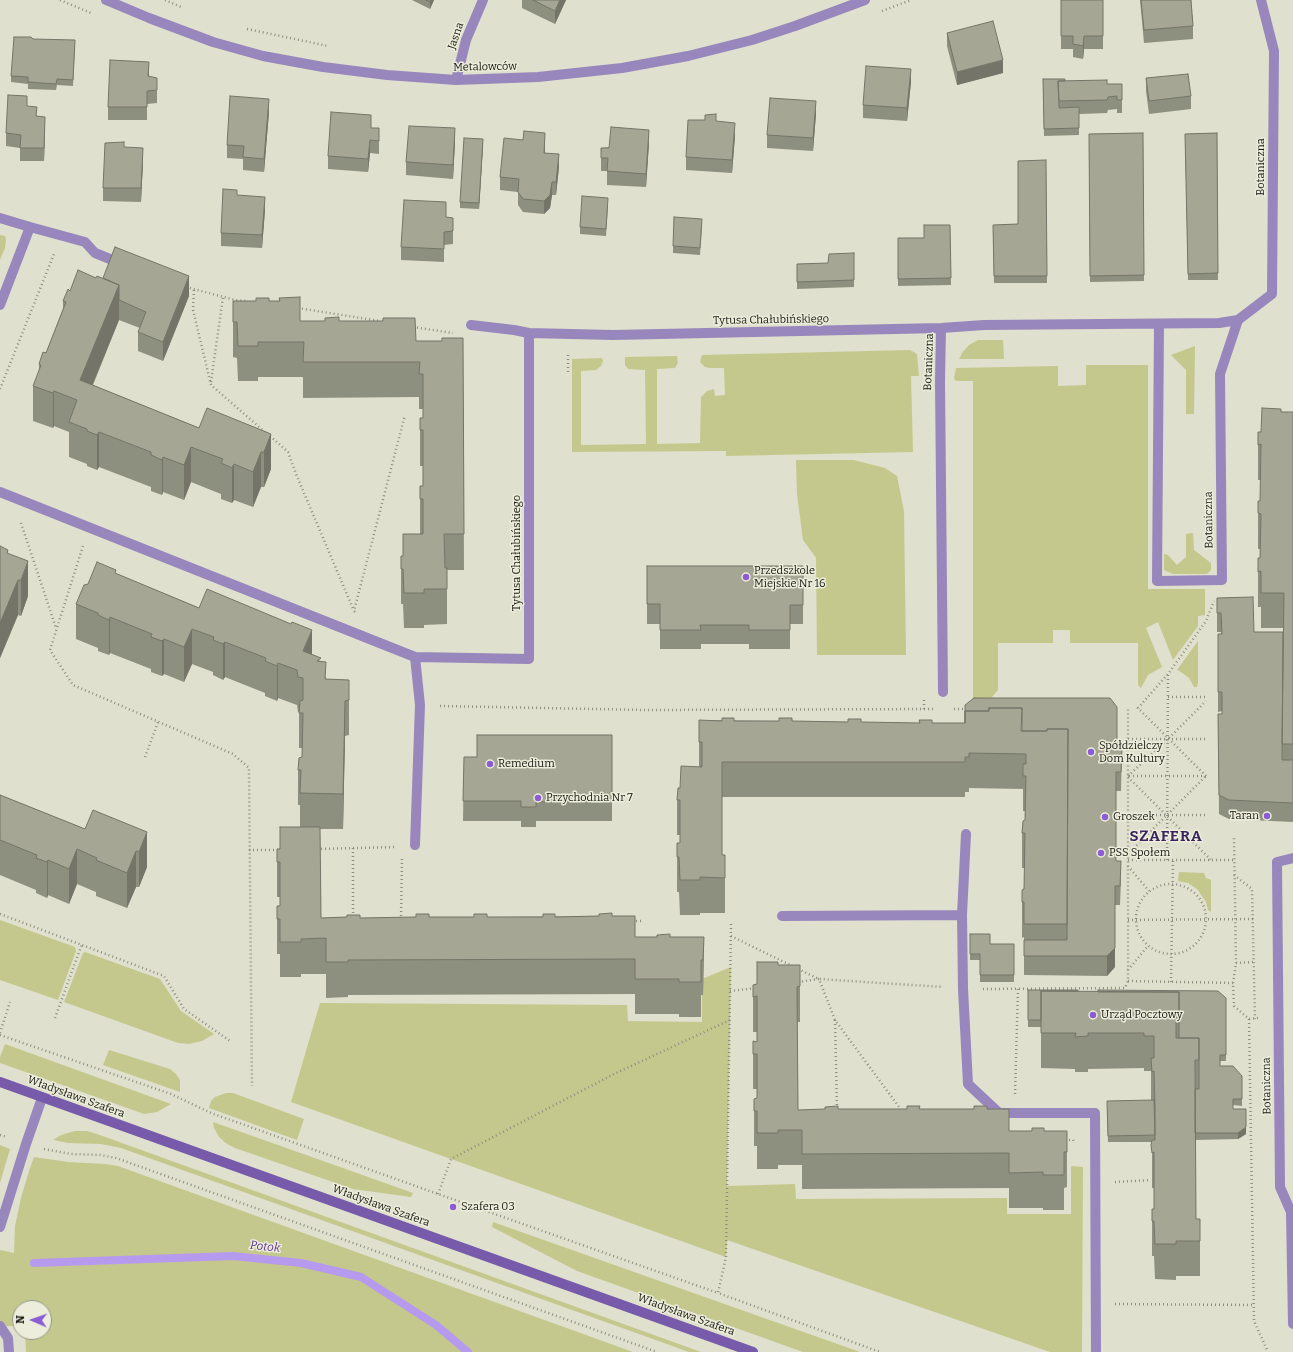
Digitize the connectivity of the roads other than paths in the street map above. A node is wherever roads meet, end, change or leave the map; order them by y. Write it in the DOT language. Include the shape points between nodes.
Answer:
graph roads {
  1 [pos="106,0"];
  2 [pos="483,0"];
  3 [pos="865,0"];
  4 [pos="1261,0"];
  5 [pos="456,80"];
  6 [pos="0,218"];
  7 [pos="30,227"];
  8 [pos="115,261"];
  9 [pos="0,305"];
  10 [pos="1238,320"];
  11 [pos="1159,324"];
  12 [pos="471,325"];
  13 [pos="941,328"];
  14 [pos="530,333"];
  15 [pos="0,492"];
  16 [pos="415,657"];
  17 [pos="943,692"];
  18 [pos="966,834"];
  19 [pos="415,845"];
  20 [pos="1293,858"];
  21 [pos="782,916"];
  22 [pos="962,916"];
  23 [pos="0,1082"];
  24 [pos="42,1098"];
  25 [pos="0,1228"];
  26 [pos="1293,1324"];
  27 [pos="0,1326"];
  28 [pos="9,1352"];
  29 [pos="753,1352"];
  30 [pos="1096,1352"];
  1 -- 5 [label="street, Metalowców" via="213,42 264,56 323,67"];
  2 -- 5 [label="street, Jasna" via="466,40"];
  3 -- 5 [label="street, Metalowców" via="752,40 688,56 622,68 538,78"];
  4 -- 10 [label="street, Botaniczna" via="1274,51 1272,294"];
  6 -- 7 [label="street"];
  7 -- 8 [label="street" via="85,242 95,253"];
  7 -- 9 [label="street"];
  10 -- 11 [label="street, Botaniczna" via="1219,323"];
  10 -- 11 [label="street, Botaniczna" via="1220,374 1222,580 1157,581"];
  11 -- 13 [label="street, Botaniczna" via="984,325"];
  12 -- 14 [label="street, Tytusa Chałubińskiego"];
  13 -- 14 [label="street, Tytusa Chałubińskiego" via="613,335"];
  13 -- 17 [label="street, Botaniczna"];
  14 -- 16 [label="street, Tytusa Chałubińskiego" via="529,659"];
  15 -- 16 [label="street"];
  16 -- 19 [label="street" via="420,705"];
  18 -- 22 [label="street"];
  20 -- 26 [label="street, Botaniczna" via="1277,862 1277,877 1280,1187 1292,1212"];
  21 -- 22 [label="street"];
  22 -- 30 [label="street" via="968,1084 999,1113 1095,1113"];
  23 -- 24 [label="street, Władysława Szafera"];
  24 -- 25 [label="street"];
  24 -- 29 [label="street, Władysława Szafera"];
  27 -- 28 [label="street" via="8,1338"];
}
